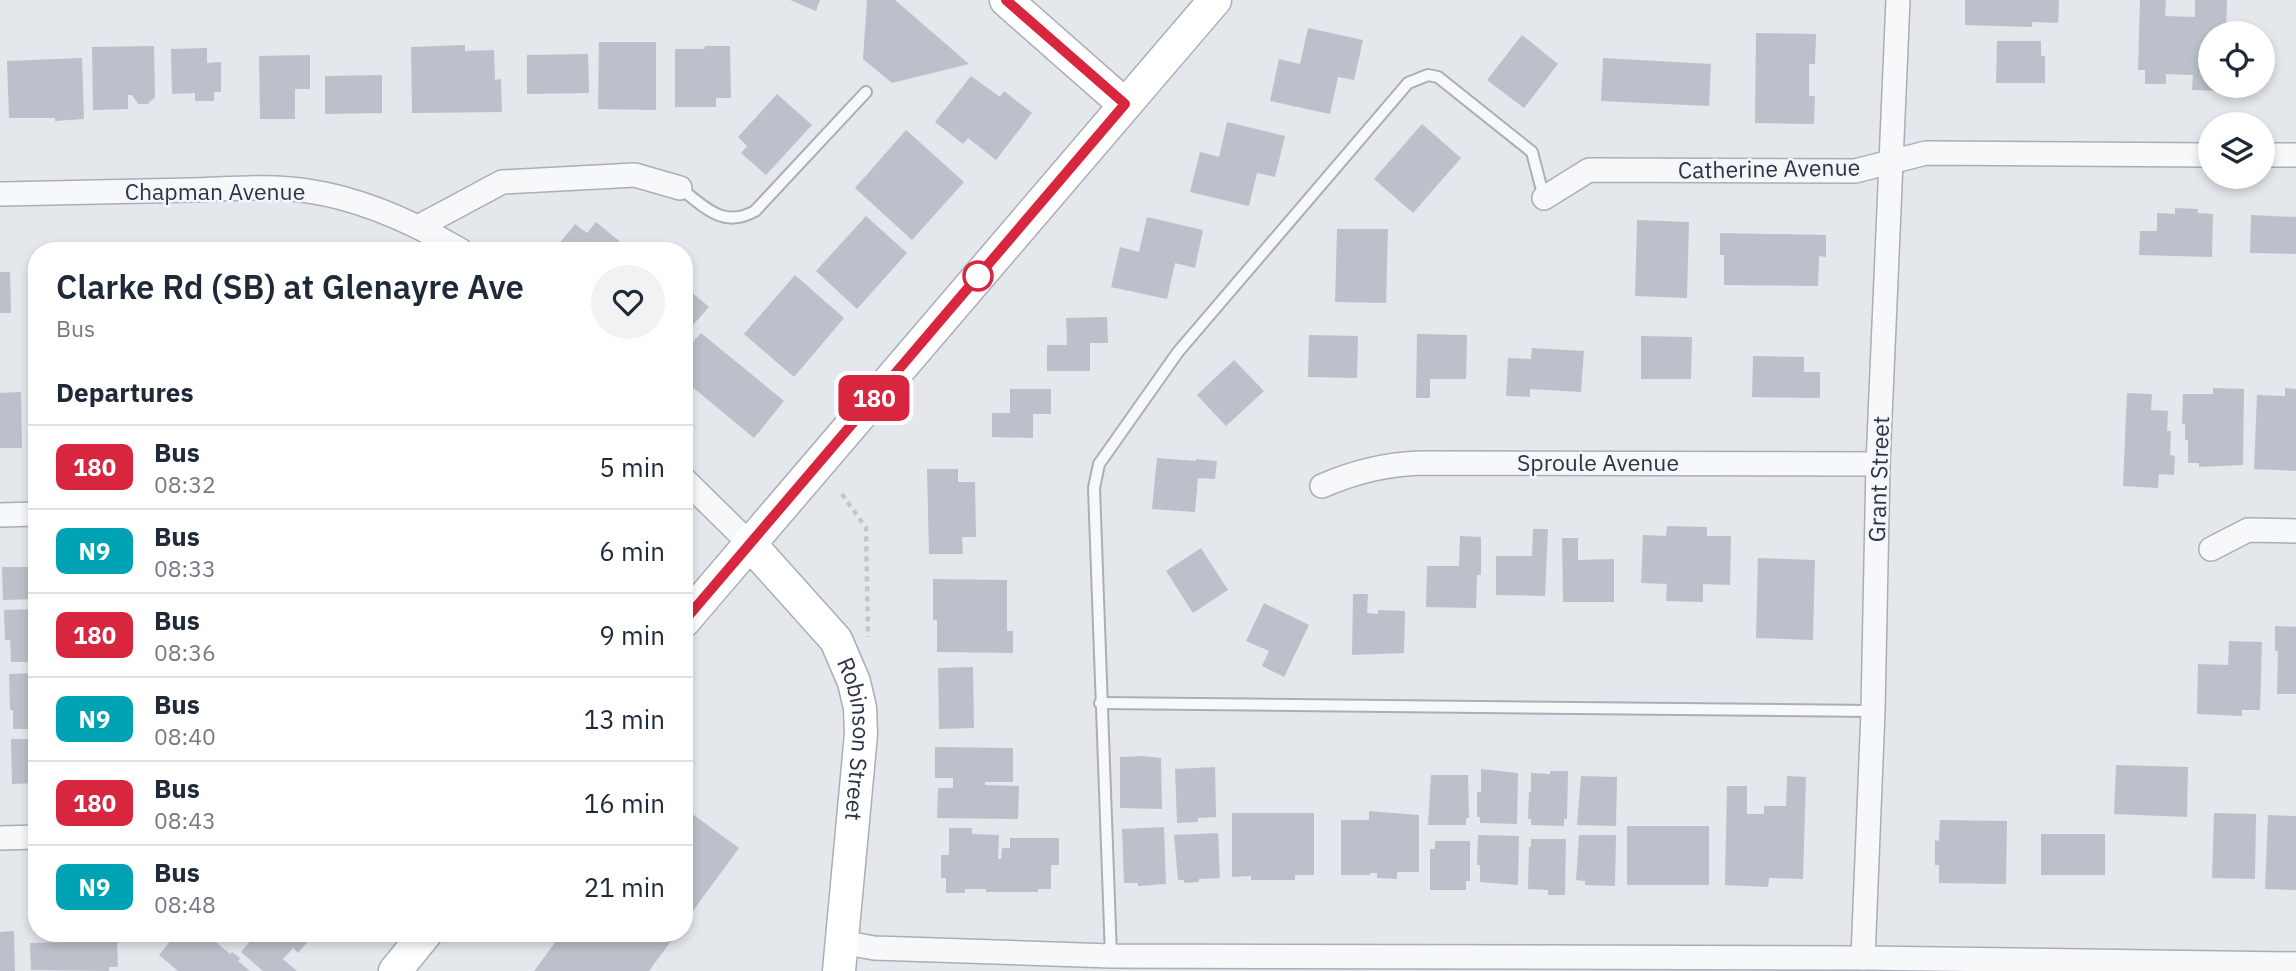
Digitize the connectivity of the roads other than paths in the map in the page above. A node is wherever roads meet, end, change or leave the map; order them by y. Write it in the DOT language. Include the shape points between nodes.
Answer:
graph roads {
  1 [pos="1006,0"];
  2 [pos="1215,0"];
  3 [pos="1898,0"];
  4 [pos="866,92"];
  5 [pos="1125,104"];
  6 [pos="2198,155"];
  7 [pos="2275,155"];
  8 [pos="2296,155"];
  9 [pos="1892,162"];
  10 [pos="681,188"];
  11 [pos="0,194"];
  12 [pos="1544,198"];
  13 [pos="420,226"];
  14 [pos="447,242"];
  15 [pos="1878,464"];
  16 [pos="1322,486"];
  17 [pos="693,488"];
  18 [pos="28,513"];
  19 [pos="0,514"];
  20 [pos="2296,531"];
  21 [pos="749,543"];
  22 [pos="2211,549"];
  23 [pos="693,610"];
  24 [pos="1100,703"];
  25 [pos="1873,711"];
  26 [pos="28,837"];
  27 [pos="0,838"];
  28 [pos="419,942"];
  29 [pos="1111,956"];
  30 [pos="839,957"];
  31 [pos="1863,958"];
  32 [pos="2296,964"];
  33 [pos="2246,968"];
  34 [pos="395,971"];
  1 -- 5 [label="main road"];
  2 -- 5 [label="main road"];
  3 -- 9 [label="street, Grant Street"];
  4 -- 10 [label="lane" via="755,211 730,220"];
  5 -- 21 [label="main road"];
  6 -- 9 [label="street, Catherine Avenue" via="1926,153"];
  7 -- 8 [label="street"];
  9 -- 12 [label="street, Catherine Avenue" via="1855,171 1588,170"];
  9 -- 15 [label="street, Grant Street"];
  10 -- 13 [label="street" via="635,175 502,182"];
  11 -- 13 [label="street, Chapman Avenue" via="307,190"];
  12 -- 24 [label="lane" via="1532,152 1438,77 1428,75 1408,83 1178,352 1099,464 1094,488"];
  13 -- 14 [label="street, Chapman Avenue"];
  15 -- 16 [label="street, Sproule Avenue" via="1421,463 1375,468"];
  15 -- 25 [label="street, Grant Street"];
  17 -- 21 [label="street"];
  18 -- 19 [label="street"];
  20 -- 22 [label="street" via="2248,530"];
  21 -- 23 [label="main road"];
  21 -- 30 [label="main road, Robinson Street" via="836,640 860,708"];
  24 -- 25 [label="lane"];
  24 -- 29 [label="lane"];
  25 -- 31 [label="street, Grant Street"];
  26 -- 27 [label="street"];
  28 -- 34 [label="main road"];
  29 -- 30 [label="street" via="874,948"];
  29 -- 31 [label="street"];
  31 -- 33 [label="street"];
  32 -- 33 [label="street"];
}
